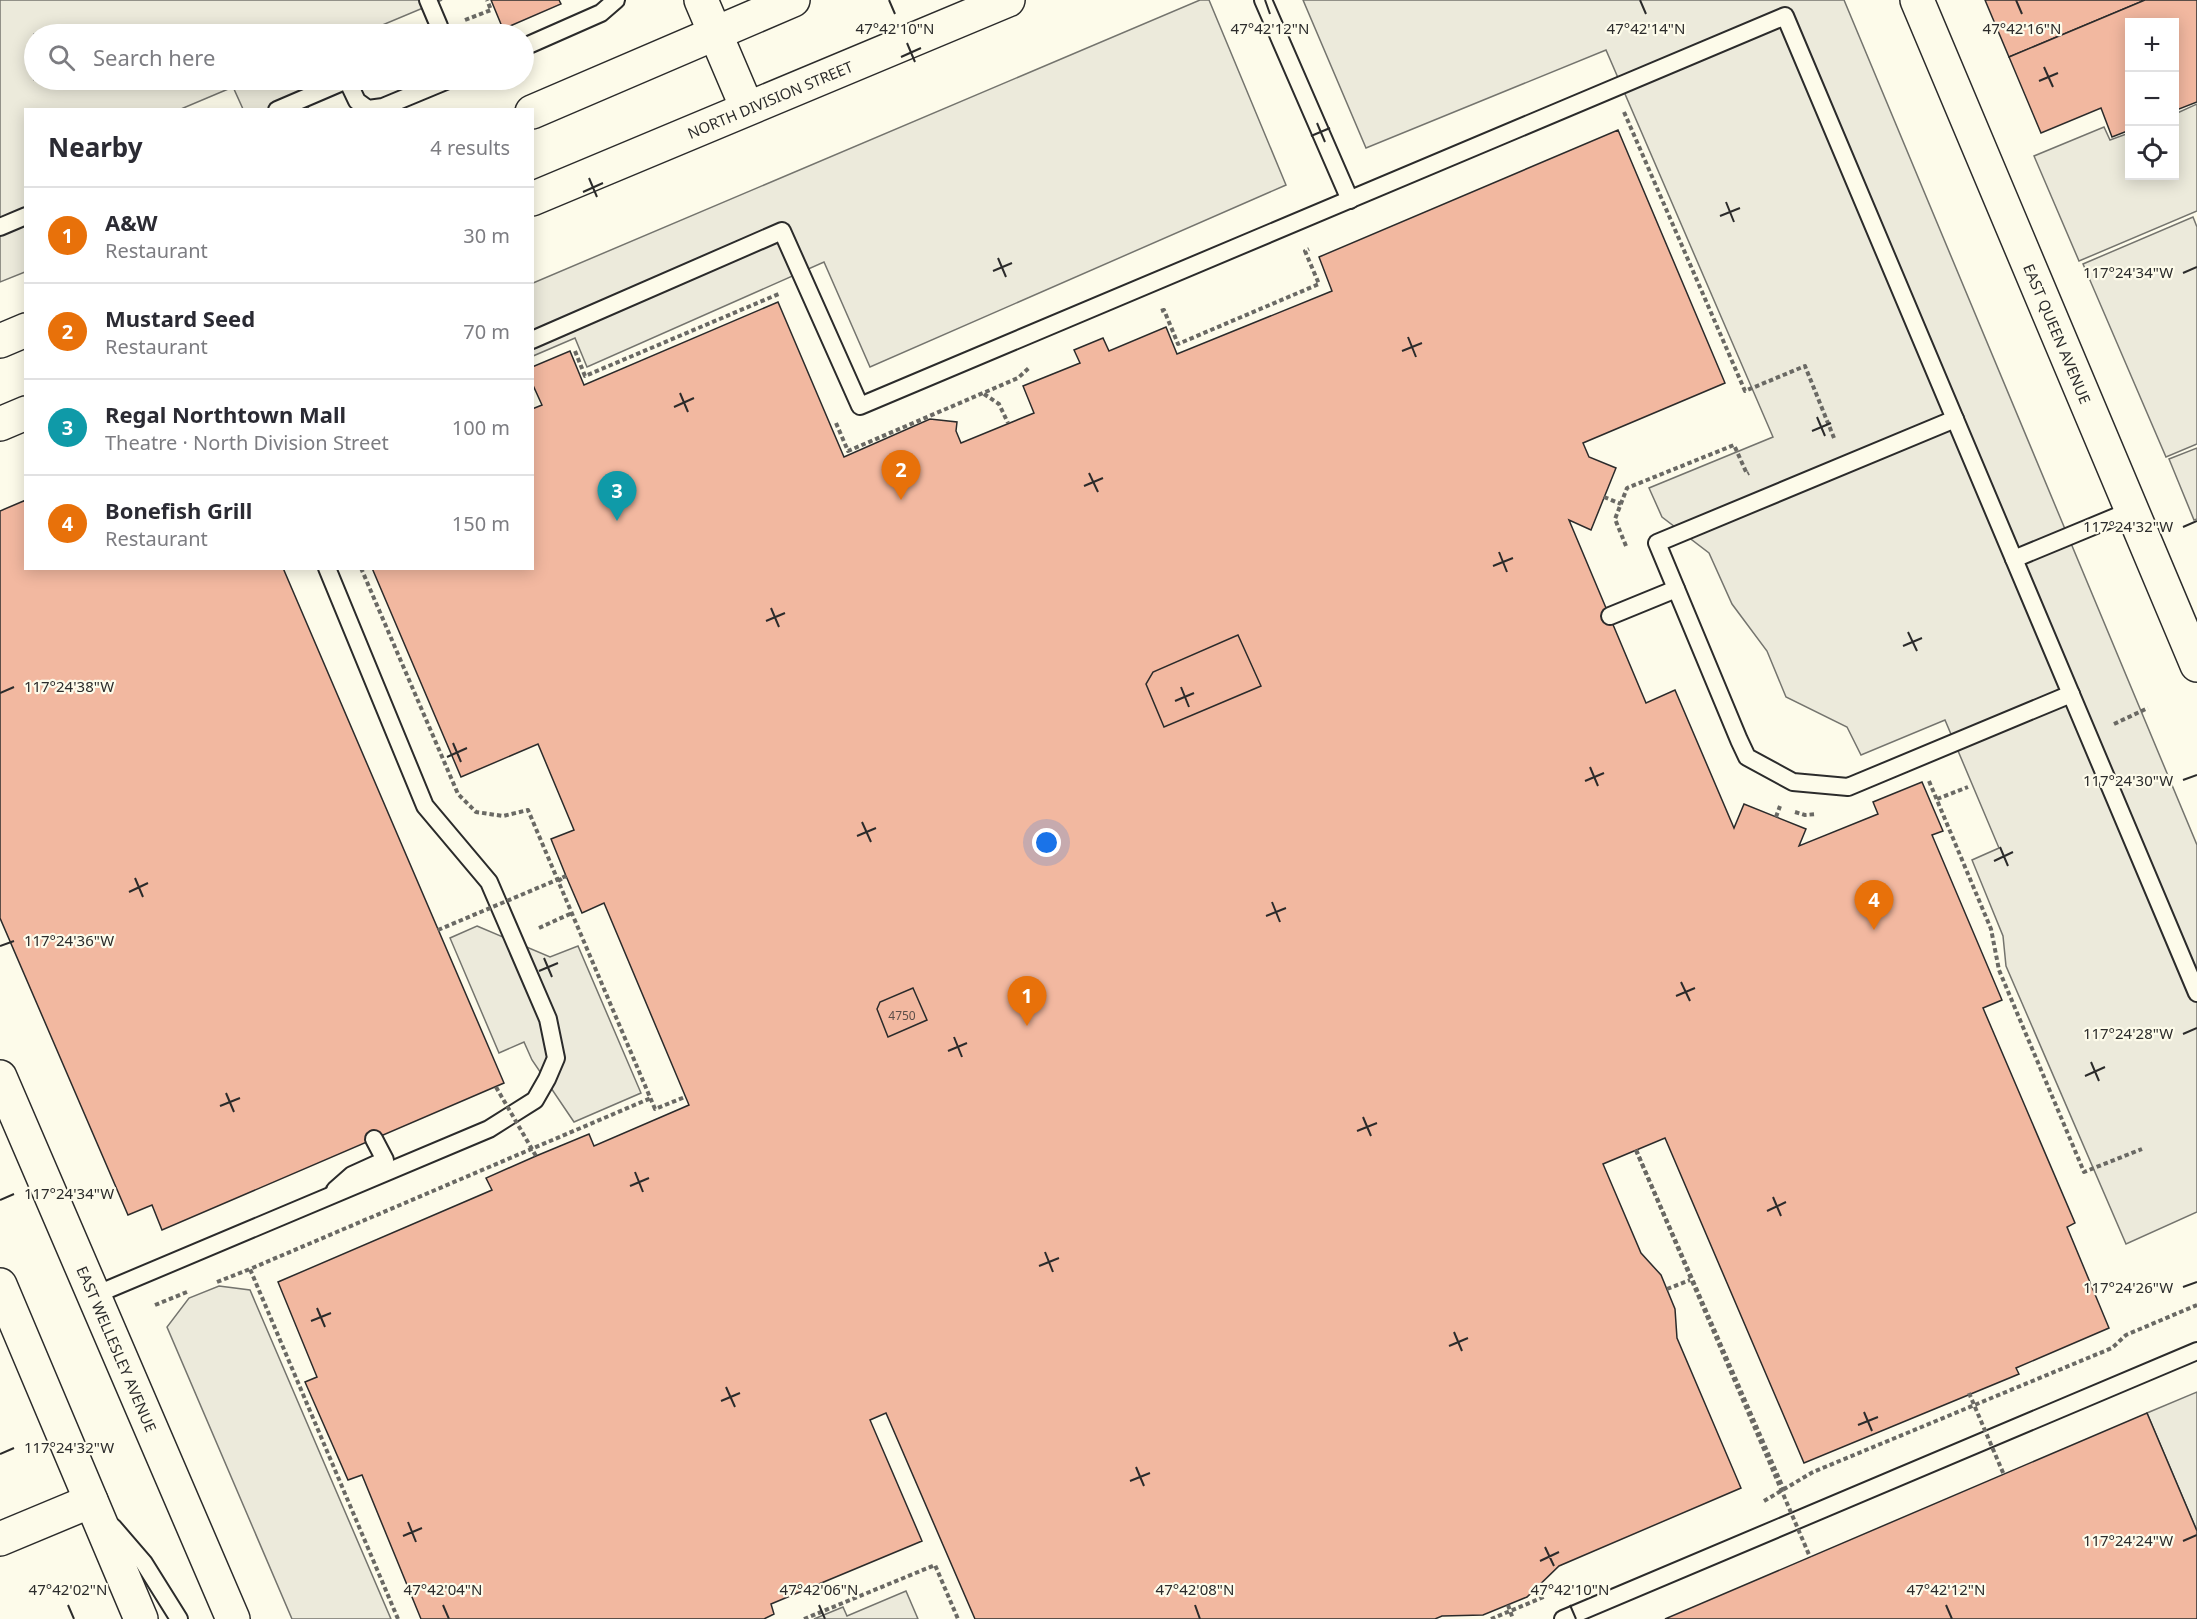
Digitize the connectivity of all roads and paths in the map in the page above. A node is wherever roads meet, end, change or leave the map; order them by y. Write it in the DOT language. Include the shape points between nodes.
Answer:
graph roads {
  1 [pos="428,0"];
  2 [pos="487,0"];
  3 [pos="616,0"];
  4 [pos="701,0"];
  5 [pos="793,0"];
  6 [pos="1008,0"];
  7 [pos="1263,0"];
  8 [pos="1917,0"];
  9 [pos="462,22"];
  10 [pos="438,24"];
  11 [pos="715,33"];
  12 [pos="534,43"];
  13 [pos="324,90"];
  14 [pos="352,90"];
  15 [pos="424,90"];
  16 [pos="282,108"];
  17 [pos="367,108"];
  18 [pos="376,108"];
  19 [pos="747,108"];
  20 [pos="534,111"];
  21 [pos="1614,117"];
  22 [pos="534,198"];
  23 [pos="1350,200"];
  24 [pos="24,217"];
  25 [pos="0,226"];
  26 [pos="1316,246"];
  27 [pos="786,303"];
  28 [pos="1154,314"];
  29 [pos="24,331"];
  30 [pos="534,339"];
  31 [pos="0,341"];
  32 [pos="572,345"];
  33 [pos="1034,363"];
  34 [pos="983,393"];
  35 [pos="24,414"];
  36 [pos="835,419"];
  37 [pos="1955,419"];
  38 [pos="1008,423"];
  39 [pos="0,424"];
  40 [pos="1824,442"];
  41 [pos="1758,469"];
  42 [pos="1604,497"];
  43 [pos="1621,504"];
  44 [pos="2132,510"];
  45 [pos="1626,546"];
  46 [pos="2014,559"];
  47 [pos="328,570"];
  48 [pos="362,570"];
  49 [pos="1676,589"];
  50 [pos="1610,616"];
  51 [pos="2197,665"];
  52 [pos="2071,694"];
  53 [pos="2148,708"];
  54 [pos="2114,724"];
  55 [pos="1928,778"];
  56 [pos="1968,786"];
  57 [pos="1937,799"];
  58 [pos="1771,802"];
  59 [pos="1780,806"];
  60 [pos="1825,813"];
  61 [pos="1776,816"];
  62 [pos="558,881"];
  63 [pos="572,914"];
  64 [pos="438,930"];
  65 [pos="514,939"];
  66 [pos="2197,993"];
  67 [pos="0,1077"];
  68 [pos="496,1087"];
  69 [pos="685,1097"];
  70 [pos="651,1098"];
  71 [pos="374,1139"];
  72 [pos="2142,1149"];
  73 [pos="536,1156"];
  74 [pos="323,1200"];
  75 [pos="250,1269"];
  76 [pos="1690,1280"];
  77 [pos="217,1282"];
  78 [pos="0,1285"];
  79 [pos="1667,1289"];
  80 [pos="187,1292"];
  81 [pos="95,1296"];
  82 [pos="155,1305"];
  83 [pos="2197,1305"];
  84 [pos="2197,1351"];
  85 [pos="1969,1393"];
  86 [pos="2004,1475"];
  87 [pos="1784,1490"];
  88 [pos="91,1501"];
  89 [pos="1758,1505"];
  90 [pos="0,1539"];
  91 [pos="1810,1557"];
  92 [pos="1556,1591"];
  93 [pos="1508,1605"];
  94 [pos="141,1619"];
  95 [pos="179,1619"];
  96 [pos="233,1619"];
  97 [pos="398,1619"];
  98 [pos="804,1619"];
  99 [pos="958,1619"];
  100 [pos="1491,1619"];
  101 [pos="1513,1619"];
  102 [pos="1563,1619"];
  1 -- 10 [label="lane"];
  2 -- 9 [label="path" via="491,10"];
  3 -- 12 [label="lane" via="601,13"];
  4 -- 11 [label="main road"];
  5 -- 11 [label="main road"];
  6 -- 19 [label="main road, NORTH DIVISION STREET"];
  7 -- 23 [label="lane"];
  8 -- 44 [label="main road, EAST QUEEN AVENUE"];
  11 -- 19 [label="main road"];
  11 -- 20 [label="main road"];
  13 -- 16 [label="lane"];
  14 -- 17 [label="lane"];
  15 -- 18 [label="lane"];
  19 -- 22 [label="main road, NORTH DIVISION STREET"];
  21 -- 40 [label="path" via="1624,112 1745,391 1805,366 1835,438"];
  23 -- 30 [label="lane" via="860,406 782,231"];
  23 -- 37 [label="lane" via="1785,16"];
  24 -- 25 [label="lane"];
  26 -- 28 [label="path" via="1305,251 1319,284 1178,344 1164,310"];
  27 -- 32 [label="path" via="782,293 585,376"];
  29 -- 31 [label="main road"];
  33 -- 34 [label="path" via="1018,378"];
  34 -- 36 [label="path" via="848,451"];
  34 -- 38 [label="path" via="999,404"];
  35 -- 39 [label="main road"];
  37 -- 46 [label="lane"];
  37 -- 49 [label="lane" via="1657,543"];
  41 -- 43 [label="path" via="1747,474 1734,445 1627,488"];
  42 -- 43 [label="path"];
  43 -- 45 [label="path" via="1615,519"];
  44 -- 46 [label="lane"];
  44 -- 51 [label="main road, EAST QUEEN AVENUE"];
  46 -- 52 [label="lane"];
  47 -- 65 [label="lane" via="425,806 489,882"];
  48 -- 62 [label="path" via="458,794 476,812 503,816 528,810"];
  49 -- 50 [label="lane"];
  49 -- 52 [label="lane" via="1747,757 1792,783 1848,787"];
  52 -- 66 [label="lane"];
  53 -- 54 [label="path"];
  55 -- 57 [label="path"];
  56 -- 57 [label="path"];
  57 -- 72 [label="path" via="1991,929 1999,970 2084,1172"];
  58 -- 59 [label="path"];
  59 -- 60 [label="path" via="1805,815"];
  59 -- 61 [label="path"];
  62 -- 63 [label="path"];
  62 -- 64 [label="path, bridge" via="566,876"];
  63 -- 65 [label="path"];
  63 -- 70 [label="path"];
  65 -- 74 [label="lane" via="548,1019 556,1058 535,1100 489,1129"];
  67 -- 81 [label="main road, EAST WELLESLEY AVENUE"];
  68 -- 73 [label="path, bridge"];
  69 -- 70 [label="path" via="655,1109"];
  70 -- 75 [label="path"];
  71 -- 74 [label="lane" via="385,1160 352,1175"];
  74 -- 81 [label="lane"];
  75 -- 77 [label="path"];
  75 -- 97 [label="path"];
  76 -- 79 [label="path"];
  76 -- 87 [label="path, bridge" via="1636,1150"];
  76 -- 91 [label="path, bridge"];
  78 -- 88 [label="main road"];
  80 -- 82 [label="path"];
  81 -- 96 [label="main road, EAST WELLESLEY AVENUE"];
  83 -- 87 [label="path" via="2126,1335 2112,1348 1813,1472"];
  84 -- 102 [label="lane"];
  85 -- 86 [label="path, bridge"];
  87 -- 89 [label="path"];
  88 -- 90 [label="main road"];
  88 -- 94 [label="main road"];
  88 -- 95 [label="lane" via="144,1563"];
  92 -- 100 [label="path"];
  93 -- 101 [label="path, bridge"];
  98 -- 99 [label="path" via="934,1565"];
}
